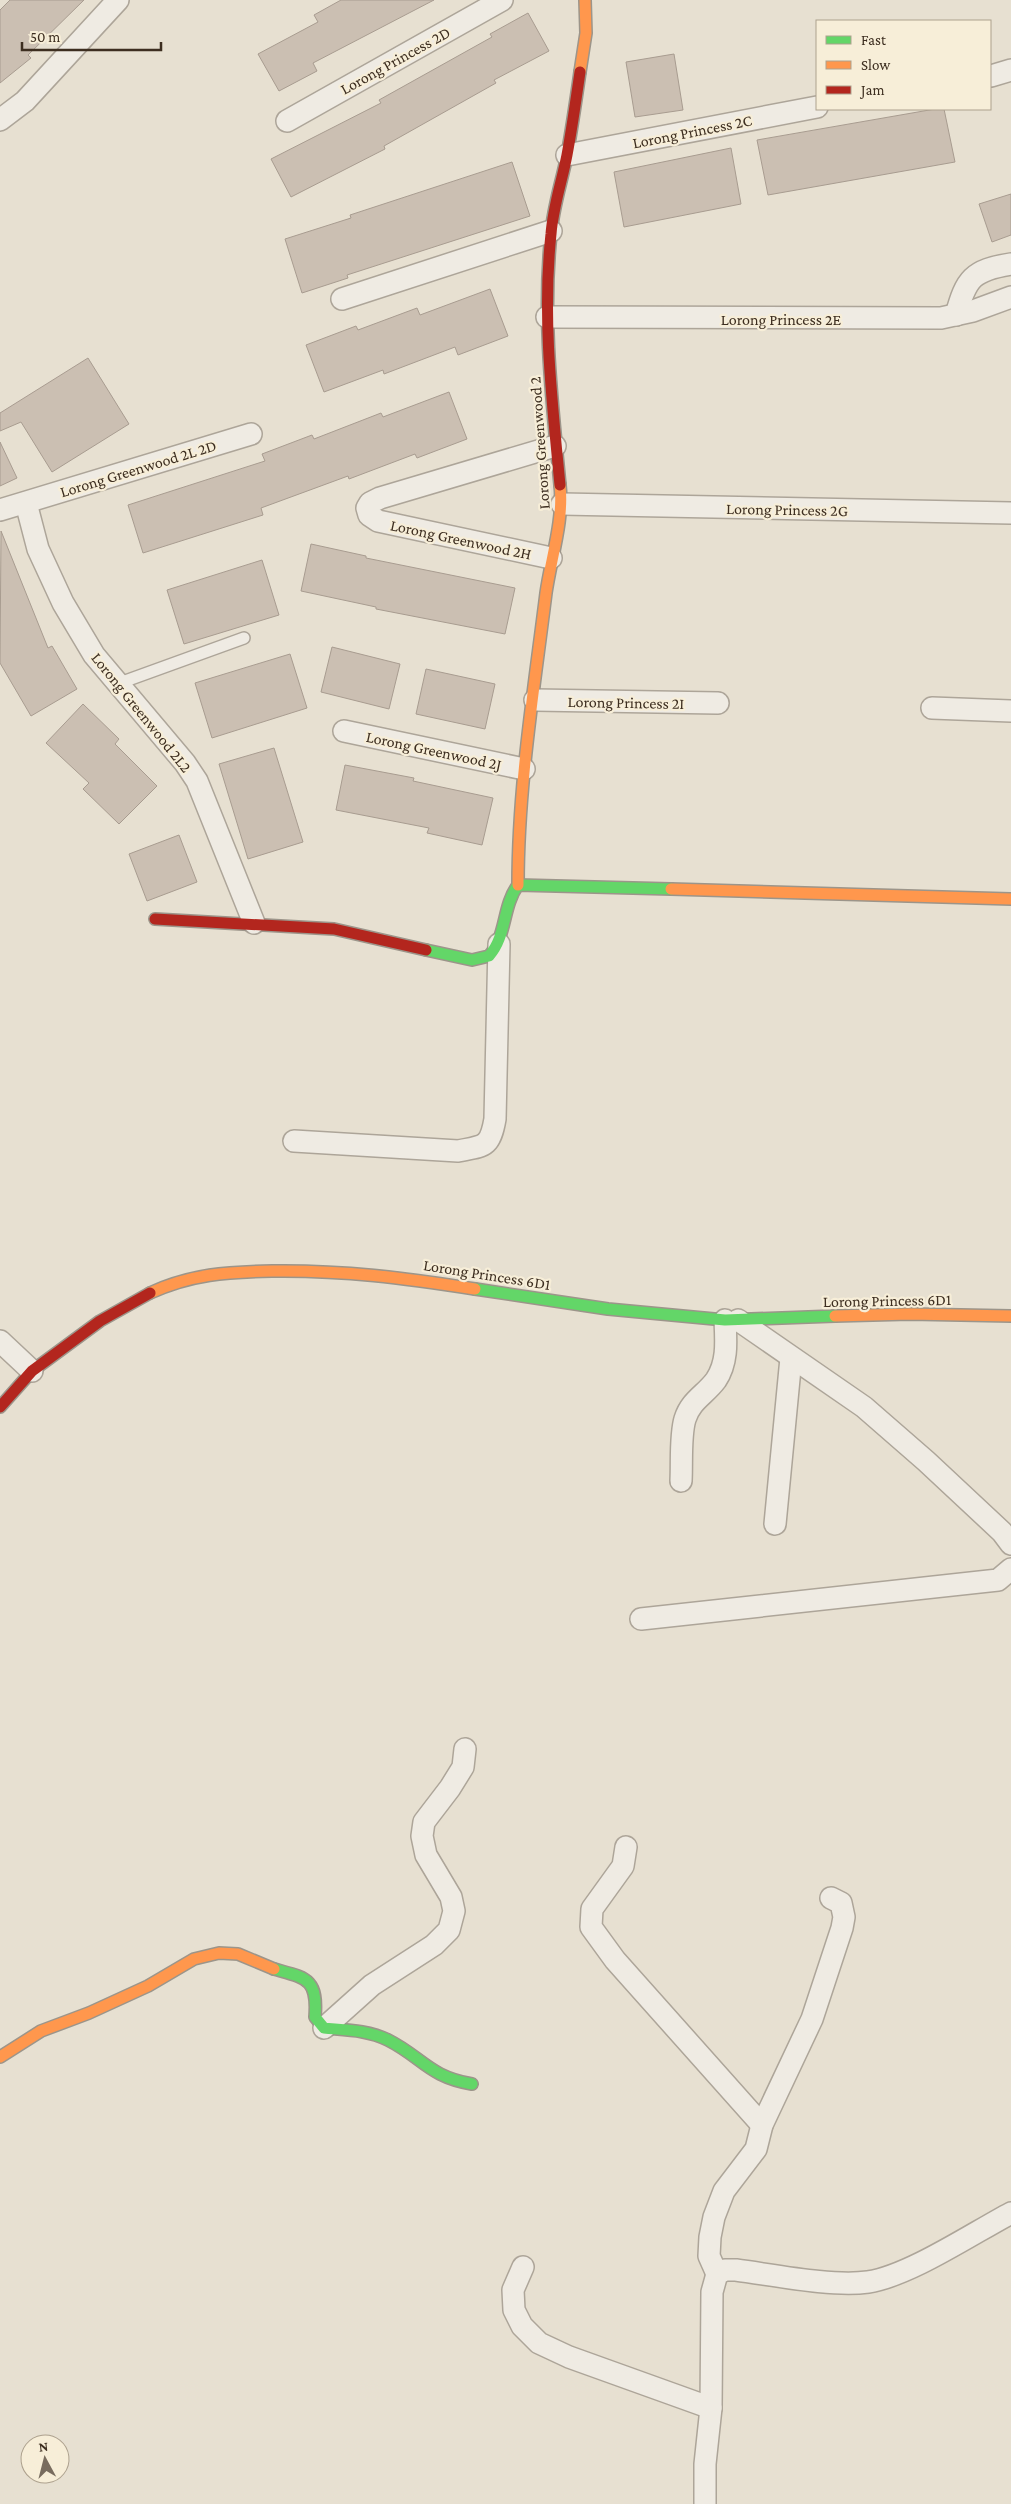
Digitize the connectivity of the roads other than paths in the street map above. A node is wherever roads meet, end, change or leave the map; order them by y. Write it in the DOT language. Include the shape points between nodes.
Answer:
graph roads {
  1 [pos="118,0"];
  2 [pos="502,0"];
  3 [pos="585,0"];
  4 [pos="816,106"];
  5 [pos="0,120"];
  6 [pos="287,120"];
  7 [pos="567,155"];
  8 [pos="551,231"];
  9 [pos="1011,264"];
  10 [pos="1011,297"];
  11 [pos="342,299"];
  12 [pos="956,315"];
  13 [pos="547,317"];
  14 [pos="251,434"];
  15 [pos="555,446"];
  16 [pos="26,503"];
  17 [pos="562,504"];
  18 [pos="0,510"];
  19 [pos="1011,513"];
  20 [pos="550,558"];
  21 [pos="244,638"];
  22 [pos="117,684"];
  23 [pos="534,700"];
  24 [pos="718,703"];
  25 [pos="932,708"];
  26 [pos="1011,711"];
  27 [pos="344,731"];
  28 [pos="524,769"];
  29 [pos="518,885"];
  30 [pos="1011,899"];
  31 [pos="155,919"];
  32 [pos="254,922"];
  33 [pos="499,944"];
  34 [pos="294,1141"];
  35 [pos="1011,1316"];
  36 [pos="732,1320"];
  37 [pos="0,1341"];
  38 [pos="791,1358"];
  39 [pos="32,1371"];
  40 [pos="0,1407"];
  41 [pos="681,1481"];
  42 [pos="775,1524"];
  43 [pos="1011,1544"];
  44 [pos="1011,1569"];
  45 [pos="641,1619"];
  46 [pos="465,1748"];
  47 [pos="626,1847"];
  48 [pos="831,1898"];
  49 [pos="324,2028"];
  50 [pos="0,2057"];
  51 [pos="472,2084"];
  52 [pos="762,2125"];
  53 [pos="1011,2213"];
  54 [pos="523,2267"];
  55 [pos="717,2274"];
  56 [pos="711,2408"];
  57 [pos="705,2504"];
  1 -- 5 [label="street" via="25,101"];
  2 -- 6 [label="street, Lorong Princess 2D"];
  3 -- 7 [label="street, Lorong Greenwood 2" via="586,33"];
  4 -- 7 [label="street, Lorong Princess 2C"];
  7 -- 8 [label="street, Lorong Greenwood 2"];
  8 -- 11 [label="street"];
  8 -- 13 [label="street, Lorong Greenwood 2"];
  9 -- 12 [label="street" via="977,274 964,288"];
  10 -- 12 [label="street, Lorong Princess 2E"];
  12 -- 13 [label="street, Lorong Princess 2E" via="941,318 745,319"];
  13 -- 15 [label="street, Lorong Greenwood 2"];
  14 -- 16 [label="street, Lorong Greenwood 2L 2D"];
  15 -- 17 [label="street, Lorong Greenwood 2" via="561,474"];
  15 -- 20 [label="street, Lorong Greenwood 2H" via="380,498 367,508 369,515 378,521"];
  16 -- 18 [label="street, Lorong Greenwood 2L 2D"];
  16 -- 22 [label="street, Lorong Greenwood 2L2" via="38,549 63,603 94,655"];
  17 -- 19 [label="street, Lorong Princess 2G"];
  17 -- 20 [label="street, Lorong Greenwood 2"];
  20 -- 23 [label="street, Lorong Greenwood 2"];
  21 -- 22 [label="lane"];
  22 -- 32 [label="street, Lorong Greenwood 2L2" via="197,781"];
  23 -- 24 [label="street, Lorong Princess 2I"];
  23 -- 28 [label="street, Lorong Greenwood 2"];
  25 -- 26 [label="street"];
  27 -- 28 [label="street, Lorong Greenwood 2J"];
  28 -- 29 [label="street, Lorong Greenwood 2"];
  29 -- 30 [label="street"];
  29 -- 33 [label="street" via="511,892 507,904"];
  31 -- 32 [label="street"];
  32 -- 33 [label="street" via="334,929 480,960 492,954"];
  33 -- 34 [label="street" via="495,1120 491,1138 483,1146 458,1151"];
  35 -- 36 [label="street, Lorong Princess 6D1" via="910,1314"];
  36 -- 38 [label="street"];
  36 -- 39 [label="street, Lorong Princess 6D1" via="608,1309 378,1274 323,1270 220,1272 174,1282 137,1299 100,1321"];
  36 -- 41 [label="street" via="722,1369 715,1382 691,1405 684,1421"];
  37 -- 39 [label="street"];
  38 -- 42 [label="street"];
  38 -- 43 [label="street" via="864,1407 926,1460"];
  39 -- 40 [label="street, Lorong Princess 6D1"];
  44 -- 45 [label="street" via="998,1580"];
  46 -- 49 [label="street" via="463,1767 427,1817 423,1829 426,1855 451,1897 454,1911 449,1930 434,1945 379,1979"];
  47 -- 52 [label="street" via="623,1866 592,1910 591,1927 615,1960"];
  48 -- 52 [label="street" via="841,1902 842,1928 812,2019"];
  49 -- 50 [label="street" via="315,2017 316,2002 305,1978 275,1970 238,1954 219,1953 194,1959 148,1986 41,2031"];
  49 -- 51 [label="street" via="353,2030 387,2040 432,2071 450,2080"];
  52 -- 55 [label="street" via="756,2149 724,2191 714,2217 709,2256"];
  53 -- 55 [label="street" via="904,2271 878,2280 840,2282 736,2270"];
  54 -- 56 [label="street" via="513,2290 514,2310 522,2326 539,2342 569,2357"];
  55 -- 56 [label="street" via="712,2292"];
  56 -- 57 [label="street"];
}
